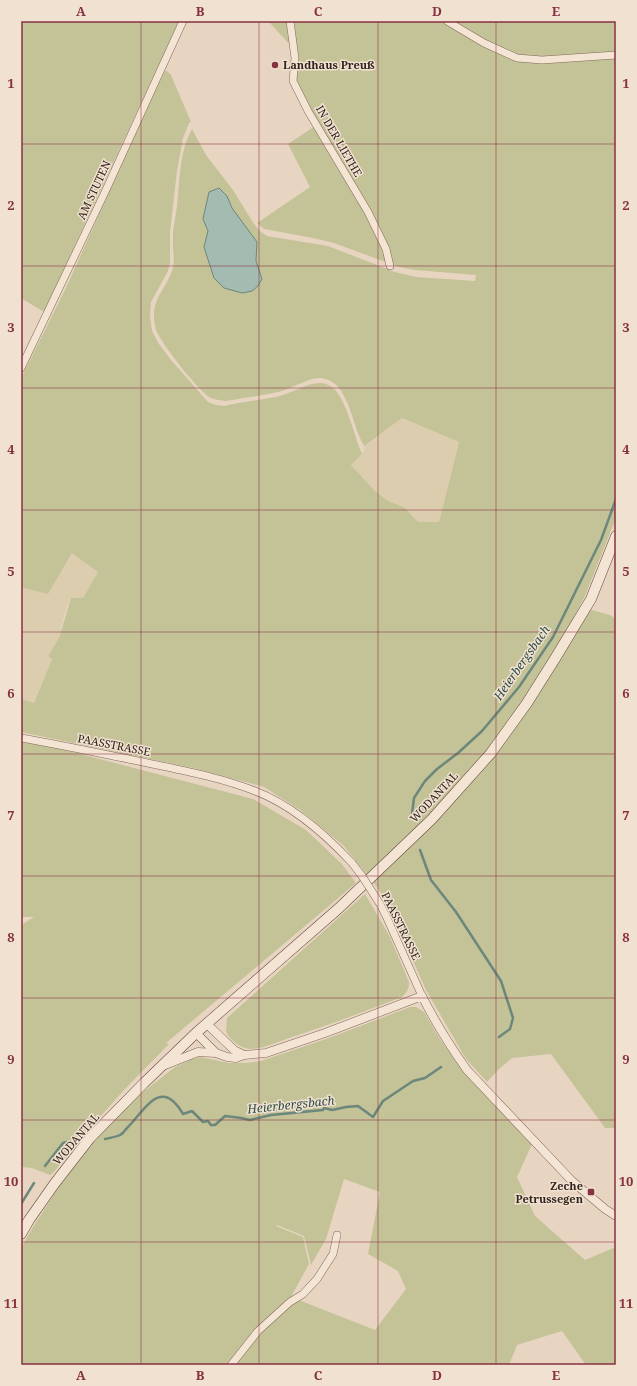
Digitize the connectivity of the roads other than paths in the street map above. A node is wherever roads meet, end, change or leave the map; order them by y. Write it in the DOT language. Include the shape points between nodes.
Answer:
graph roads {
  1 [pos="183,21"];
  2 [pos="290,21"];
  3 [pos="446,21"];
  4 [pos="616,55"];
  5 [pos="390,266"];
  6 [pos="21,368"];
  7 [pos="616,536"];
  8 [pos="21,738"];
  9 [pos="422,996"];
  10 [pos="206,1024"];
  11 [pos="196,1033"];
  12 [pos="216,1053"];
  13 [pos="244,1055"];
  14 [pos="160,1068"];
  15 [pos="616,1216"];
  16 [pos="21,1234"];
  17 [pos="337,1235"];
  18 [pos="231,1365"];
  1 -- 6 [label="street, AM STUTEN" via="106,192"];
  2 -- 5 [label="street, IN DER LIETHE" via="295,58 293,81 368,212 386,249"];
  3 -- 4 [label="street" via="517,58 542,60"];
  7 -- 10 [label="main road, WODANTAL" via="591,599 540,683 491,753 416,835 323,923"];
  8 -- 9 [label="street, PAASSTRASSE, bridge" via="218,779 256,791 282,805 339,850 362,876 380,904"];
  9 -- 13 [label="street, WODANTAL" via="266,1053"];
  9 -- 15 [label="street, PAASSTRASSE" via="436,1024 467,1070 572,1181"];
  10 -- 11 [label="main road, WODANTAL"];
  10 -- 13 [label="street" via="234,1050"];
  11 -- 12 [label="street"];
  11 -- 14 [label="main road, WODANTAL"];
  12 -- 13 [label="street, WODANTAL" via="236,1058"];
  12 -- 14 [label="street, WODANTAL" via="198,1052"];
  14 -- 16 [label="main road, WODANTAL" via="82,1148"];
  17 -- 18 [label="street" via="333,1254 317,1279 258,1331"];
}
